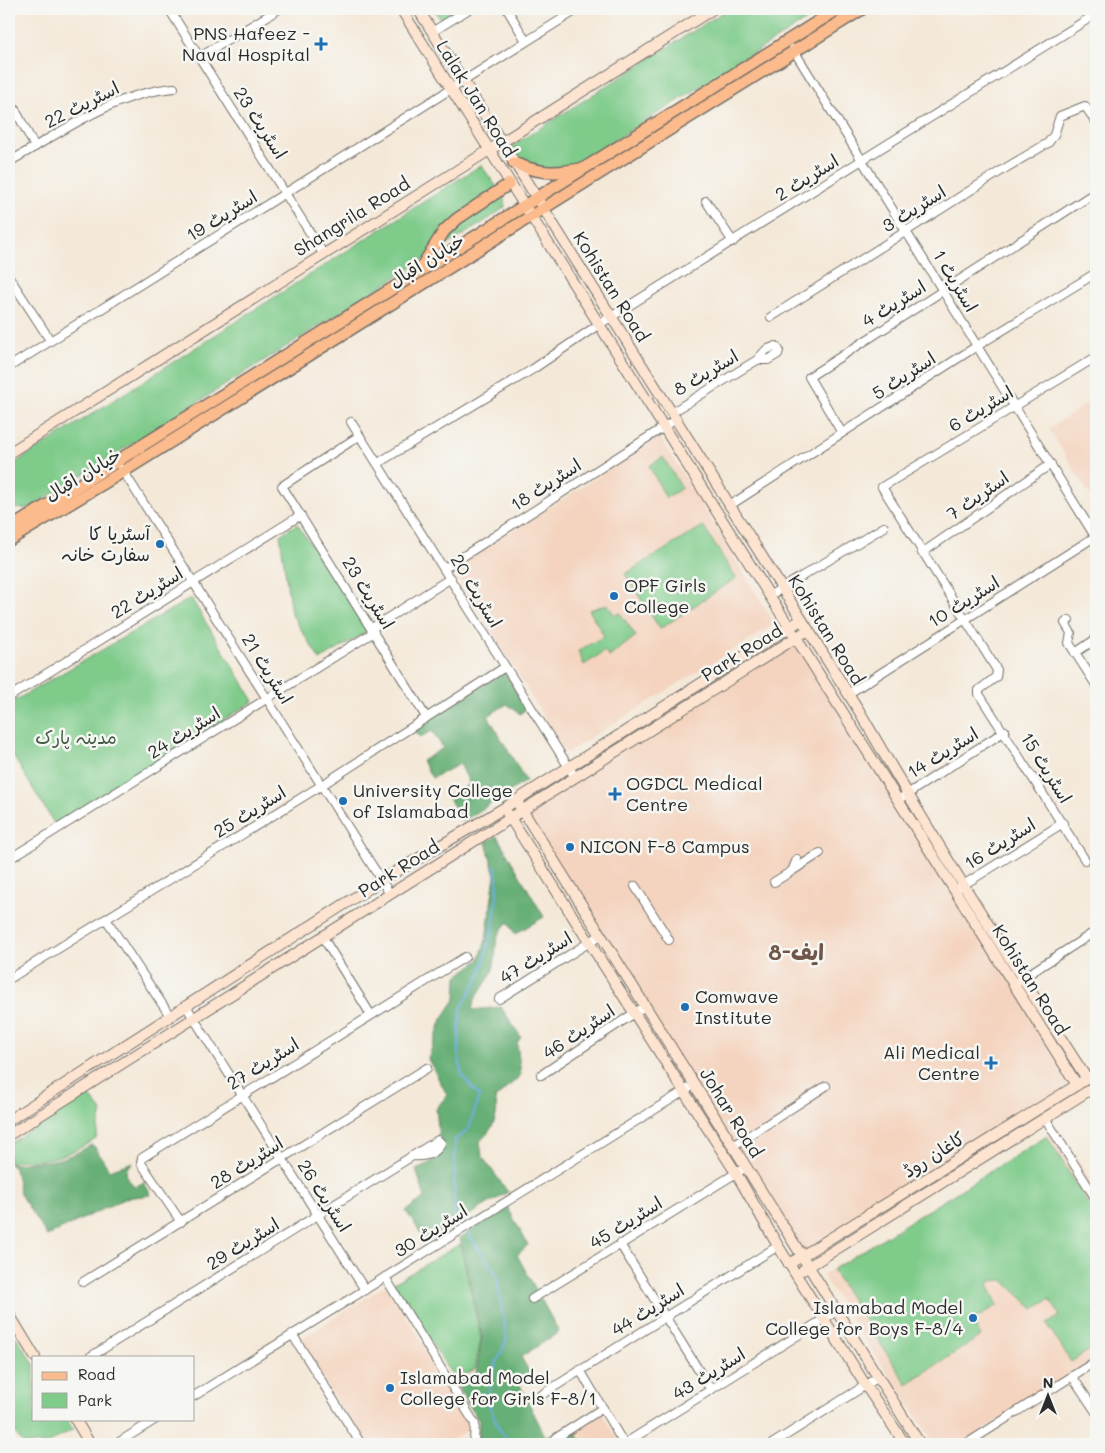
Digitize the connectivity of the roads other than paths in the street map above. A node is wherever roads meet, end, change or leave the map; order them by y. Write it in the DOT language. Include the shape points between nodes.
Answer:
graph roads {
  1 [pos="169,9"];
  2 [pos="279,9"];
  3 [pos="400,9"];
  4 [pos="418,9"];
  5 [pos="468,9"];
  6 [pos="506,9"];
  7 [pos="578,9"];
  8 [pos="713,9"];
  9 [pos="838,9"];
  10 [pos="862,9"];
  11 [pos="1096,14"];
  12 [pos="432,32"];
  13 [pos="526,41"];
  14 [pos="787,41"];
  15 [pos="794,51"];
  16 [pos="200,57"];
  17 [pos="463,81"];
  18 [pos="174,88"];
  19 [pos="451,89"];
  20 [pos="9,98"];
  21 [pos="1096,122"];
  22 [pos="501,143"];
  23 [pos="35,147"];
  24 [pos="489,150"];
  25 [pos="864,160"];
  26 [pos="9,162"];
  27 [pos="514,163"];
  28 [pos="587,167"];
  29 [pos="510,184"];
  30 [pos="1096,192"];
  31 [pos="287,193"];
  32 [pos="536,199"];
  33 [pos="706,201"];
  34 [pos="524,207"];
  35 [pos="543,210"];
  36 [pos="530,217"];
  37 [pos="907,231"];
  38 [pos="733,242"];
  39 [pos="324,255"];
  40 [pos="420,270"];
  41 [pos="1096,273"];
  42 [pos="9,277"];
  43 [pos="943,291"];
  44 [pos="610,317"];
  45 [pos="771,317"];
  46 [pos="598,325"];
  47 [pos="50,340"];
  48 [pos="977,346"];
  49 [pos="1096,357"];
  50 [pos="757,360"];
  51 [pos="9,367"];
  52 [pos="1015,405"];
  53 [pos="673,417"];
  54 [pos="351,422"];
  55 [pos="663,428"];
  56 [pos="842,433"];
  57 [pos="360,436"];
  58 [pos="9,453"];
  59 [pos="117,461"];
  60 [pos="378,463"];
  61 [pos="1051,464"];
  62 [pos="124,471"];
  63 [pos="730,506"];
  64 [pos="301,516"];
  65 [pos="884,527"];
  66 [pos="9,529"];
  67 [pos="1096,537"];
  68 [pos="9,540"];
  69 [pos="922,553"];
  70 [pos="445,568"];
  71 [pos="451,578"];
  72 [pos="194,582"];
  73 [pos="781,588"];
  74 [pos="769,596"];
  75 [pos="964,619"];
  76 [pos="802,620"];
  77 [pos="1069,620"];
  78 [pos="789,628"];
  79 [pos="373,630"];
  80 [pos="808,630"];
  81 [pos="796,638"];
  82 [pos="1096,639"];
  83 [pos="1075,653"];
  84 [pos="505,667"];
  85 [pos="1096,686"];
  86 [pos="848,694"];
  87 [pos="9,697"];
  88 [pos="268,699"];
  89 [pos="835,702"];
  90 [pos="860,714"];
  91 [pos="426,717"];
  92 [pos="848,722"];
  93 [pos="1005,732"];
  94 [pos="569,766"];
  95 [pos="575,777"];
  96 [pos="322,785"];
  97 [pos="902,797"];
  98 [pos="516,799"];
  99 [pos="503,808"];
  100 [pos="522,810"];
  101 [pos="510,818"];
  102 [pos="1062,823"];
  103 [pos="820,853"];
  104 [pos="9,859"];
  105 [pos="797,859"];
  106 [pos="1086,860"];
  107 [pos="792,871"];
  108 [pos="382,880"];
  109 [pos="774,882"];
  110 [pos="635,886"];
  111 [pos="959,888"];
  112 [pos="390,894"];
  113 [pos="106,919"];
  114 [pos="1096,930"];
  115 [pos="601,935"];
  116 [pos="322,936"];
  117 [pos="670,940"];
  118 [pos="590,942"];
  119 [pos="465,957"];
  120 [pos="9,979"];
  121 [pos="1018,981"];
  122 [pos="499,999"];
  123 [pos="186,1006"];
  124 [pos="645,1006"];
  125 [pos="634,1013"];
  126 [pos="371,1015"];
  127 [pos="170,1016"];
  128 [pos="194,1017"];
  129 [pos="427,1068"];
  130 [pos="1096,1073"];
  131 [pos="541,1075"];
  132 [pos="1087,1078"];
  133 [pos="694,1085"];
  134 [pos="1077,1085"];
  135 [pos="826,1086"];
  136 [pos="1096,1086"];
  137 [pos="684,1091"];
  138 [pos="241,1096"];
  139 [pos="1045,1118"];
  140 [pos="9,1120"];
  141 [pos="9,1135"];
  142 [pos="733,1146"];
  143 [pos="969,1152"];
  144 [pos="411,1156"];
  145 [pos="282,1159"];
  146 [pos="975,1162"];
  147 [pos="746,1167"];
  148 [pos="736,1173"];
  149 [pos="1096,1199"];
  150 [pos="318,1215"];
  151 [pos="181,1222"];
  152 [pos="844,1230"];
  153 [pos="850,1241"];
  154 [pos="620,1244"];
  155 [pos="778,1246"];
  156 [pos="802,1256"];
  157 [pos="789,1264"];
  158 [pos="808,1267"];
  159 [pos="796,1275"];
  160 [pos="385,1277"];
  161 [pos="83,1282"];
  162 [pos="365,1290"];
  163 [pos="532,1299"];
  164 [pos="835,1312"];
  165 [pos="9,1314"];
  166 [pos="665,1317"];
  167 [pos="824,1320"];
  168 [pos="9,1322"];
  169 [pos="20,1332"];
  170 [pos="292,1334"];
  171 [pos="34,1356"];
  172 [pos="92,1356"];
  173 [pos="1096,1361"];
  174 [pos="580,1370"];
  175 [pos="1072,1376"];
  176 [pos="877,1378"];
  177 [pos="866,1386"];
  178 [pos="711,1390"];
  179 [pos="195,1395"];
  180 [pos="535,1399"];
  181 [pos="603,1408"];
  182 [pos="1096,1412"];
  183 [pos="75,1420"];
  184 [pos="154,1420"];
  185 [pos="556,1438"];
  186 [pos="358,1443"];
  187 [pos="473,1443"];
  188 [pos="916,1443"];
  189 [pos="90,1444"];
  190 [pos="116,1444"];
  191 [pos="624,1444"];
  192 [pos="772,1444"];
  193 [pos="905,1444"];
  194 [pos="966,1444"];
  1 -- 16 [label="street, اسٹریٹ 23"];
  2 -- 16 [label="street"];
  3 -- 19 [label="street, Lalak Jan Road"];
  4 -- 12 [label="street, Lalak Jan Road"];
  5 -- 12 [label="street"];
  6 -- 13 [label="street"];
  7 -- 13 [label="street"];
  8 -- 22 [label="street, Shangrila Road"];
  9 -- 14 [label="main road, خیابان اقبال"];
  10 -- 15 [label="main road, خیابان اقبال"];
  11 -- 25 [label="street, اسٹریٹ 2"];
  12 -- 17 [label="street, Lalak Jan Road"];
  13 -- 17 [label="street"];
  14 -- 15 [label="street, اسٹریٹ 1"];
  14 -- 28 [label="main road, خیابان اقبال"];
  15 -- 25 [label="street, اسٹریٹ 1"];
  15 -- 35 [label="main road, خیابان اقبال"];
  16 -- 31 [label="street, اسٹریٹ 23"];
  17 -- 19 [label="street, اسٹریٹ 19"];
  17 -- 22 [label="street, Lalak Jan Road"];
  18 -- 23 [label="street, اسٹریٹ 22" via="137,95"];
  19 -- 24 [label="street, Lalak Jan Road"];
  19 -- 31 [label="street, اسٹریٹ 19"];
  20 -- 23 [label="street"];
  21 -- 37 [label="street, اسٹریٹ 3" via="1087,106 1060,116 1052,139 1040,149"];
  22 -- 24 [label="street, Shangrila Road"];
  22 -- 27 [label="street, Lalak Jan Road"];
  23 -- 26 [label="street, اسٹریٹ 22"];
  24 -- 29 [label="street, Lalak Jan Road"];
  24 -- 39 [label="street, Shangrila Road"];
  25 -- 37 [label="street, اسٹریٹ 1"];
  25 -- 38 [label="street, اسٹریٹ 2"];
  27 -- 28 [label="main road" via="550,174"];
  27 -- 32 [label="street, Lalak Jan Road"];
  28 -- 32 [label="main road, خیابان اقبال"];
  29 -- 34 [label="street, Lalak Jan Road"];
  29 -- 40 [label="main road" via="451,225"];
  30 -- 43 [label="street, اسٹریٹ 4"];
  31 -- 39 [label="street, اسٹریٹ 23"];
  31 -- 47 [label="street, اسٹریٹ 19"];
  32 -- 34 [label="main road, خیابان اقبال"];
  32 -- 35 [label="street, Kohistan Road"];
  33 -- 38 [label="street"];
  34 -- 36 [label="street, Kohistan Road"];
  34 -- 40 [label="main road, خیابان اقبال"];
  35 -- 36 [label="main road, خیابان اقبال"];
  35 -- 44 [label="street, Kohistan Road"];
  36 -- 46 [label="street, Kohistan Road"];
  36 -- 62 [label="main road, خیابان اقبال"];
  37 -- 43 [label="street, اسٹریٹ 1"];
  37 -- 45 [label="street, اسٹریٹ 3"];
  38 -- 44 [label="street, اسٹریٹ 2"];
  39 -- 58 [label="street, Shangrila Road"];
  40 -- 59 [label="main road, خیابان اقبال"];
  41 -- 48 [label="street, اسٹریٹ 5"];
  42 -- 47 [label="street"];
  43 -- 48 [label="street, اسٹریٹ 1"];
  43 -- 56 [label="street, اسٹریٹ 4" via="809,377"];
  44 -- 46 [label="street, اسٹریٹ 2"];
  44 -- 53 [label="street, Kohistan Road"];
  46 -- 55 [label="street, Kohistan Road"];
  46 -- 60 [label="street"];
  47 -- 51 [label="street, اسٹریٹ 19"];
  48 -- 52 [label="street, اسٹریٹ 1"];
  48 -- 56 [label="street, اسٹریٹ 5"];
  49 -- 52 [label="street, اسٹریٹ 6"];
  50 -- 53 [label="street, اسٹریٹ 8"];
  52 -- 61 [label="street, اسٹریٹ 1"];
  52 -- 69 [label="street, اسٹریٹ 6" via="882,487"];
  53 -- 55 [label="street, اسٹریٹ 8"];
  53 -- 63 [label="street, Kohistan Road"];
  54 -- 57 [label="street, اسٹریٹ 20"];
  55 -- 70 [label="street, اسٹریٹ 18"];
  55 -- 74 [label="street, Kohistan Road"];
  56 -- 63 [label="street, اسٹریٹ 5"];
  57 -- 60 [label="street, اسٹریٹ 20"];
  57 -- 64 [label="street, اسٹریٹ 23" via="282,486"];
  59 -- 62 [label="street, اسٹریٹ 21"];
  59 -- 66 [label="main road, خیابان اقبال"];
  60 -- 70 [label="street, اسٹریٹ 20"];
  61 -- 67 [label="street, اسٹریٹ 1"];
  61 -- 69 [label="street, اسٹریٹ 7"];
  62 -- 68 [label="main road, خیابان اقبال"];
  62 -- 72 [label="street, اسٹریٹ 21"];
  63 -- 73 [label="street, Kohistan Road"];
  64 -- 72 [label="street, اسٹریٹ 22"];
  64 -- 79 [label="street, اسٹریٹ 23"];
  65 -- 73 [label="street"];
  67 -- 75 [label="street, اسٹریٹ 10"];
  69 -- 75 [label="street"];
  70 -- 71 [label="street, اسٹریٹ 20"];
  71 -- 79 [label="street, اسٹریٹ 24"];
  71 -- 84 [label="street, اسٹریٹ 20"];
  72 -- 87 [label="street, اسٹریٹ 22"];
  72 -- 88 [label="street, اسٹریٹ 21"];
  73 -- 74 [label="street"];
  73 -- 76 [label="street, Kohistan Road"];
  74 -- 78 [label="street, Kohistan Road"];
  75 -- 86 [label="street, اسٹریٹ 10"];
  75 -- 93 [label="street, اسٹریٹ 15" via="997,674 979,690 979,694"];
  76 -- 78 [label="street, Park Road"];
  76 -- 80 [label="street, Kohistan Road"];
  77 -- 83 [label="street" via="1065,623"];
  78 -- 81 [label="street, Kohistan Road"];
  78 -- 94 [label="street, Park Road"];
  79 -- 88 [label="street, اسٹریٹ 24"];
  79 -- 91 [label="street, اسٹریٹ 23"];
  80 -- 81 [label="street, Park Road"];
  80 -- 86 [label="street, Kohistan Road"];
  81 -- 89 [label="street, Kohistan Road"];
  81 -- 95 [label="street, Park Road"];
  82 -- 83 [label="street"];
  83 -- 85 [label="street"];
  84 -- 91 [label="street, اسٹریٹ 25"];
  84 -- 94 [label="street, اسٹریٹ 20"];
  86 -- 89 [label="street"];
  86 -- 90 [label="street, Kohistan Road"];
  88 -- 96 [label="street, اسٹریٹ 21"];
  88 -- 104 [label="street, اسٹریٹ 24"];
  89 -- 92 [label="street, Kohistan Road"];
  90 -- 92 [label="street"];
  90 -- 97 [label="street, Kohistan Road"];
  91 -- 96 [label="street, اسٹریٹ 25"];
  92 -- 97 [label="street, Kohistan Road"];
  93 -- 97 [label="street, اسٹریٹ 14"];
  93 -- 102 [label="street, اسٹریٹ 15"];
  94 -- 95 [label="street, اسٹریٹ 20"];
  94 -- 98 [label="street, Park Road"];
  95 -- 100 [label="street, Park Road"];
  96 -- 108 [label="street, اسٹریٹ 21"];
  96 -- 113 [label="street, اسٹریٹ 25"];
  97 -- 111 [label="street, Kohistan Road"];
  98 -- 99 [label="street, Park Road"];
  98 -- 100 [label="street, Johar Road"];
  99 -- 101 [label="street, Johar Road"];
  99 -- 108 [label="street, Park Road"];
  100 -- 101 [label="street, Park Road"];
  100 -- 115 [label="street, Johar Road"];
  101 -- 112 [label="street, Park Road"];
  101 -- 118 [label="street, Johar Road"];
  102 -- 106 [label="street, اسٹریٹ 15"];
  102 -- 111 [label="street, اسٹریٹ 16"];
  103 -- 107 [label="street"];
  105 -- 107 [label="street"];
  107 -- 109 [label="street"];
  108 -- 112 [label="street, اسٹریٹ 21"];
  108 -- 123 [label="street, Park Road"];
  110 -- 117 [label="street"];
  111 -- 121 [label="street, Kohistan Road"];
  112 -- 116 [label="street, Park Road"];
  113 -- 120 [label="street, اسٹریٹ 25"];
  113 -- 127 [label="street"];
  114 -- 121 [label="street"];
  115 -- 118 [label="street, اسٹریٹ 47"];
  115 -- 124 [label="street, Johar Road"];
  116 -- 126 [label="street"];
  116 -- 128 [label="street, Park Road"];
  118 -- 122 [label="street, اسٹریٹ 47"];
  118 -- 125 [label="street, Johar Road"];
  119 -- 126 [label="street, اسٹریٹ 27"];
  121 -- 132 [label="street, Kohistan Road"];
  121 -- 134 [label="street, Kohistan Road"];
  123 -- 127 [label="street, Park Road"];
  123 -- 128 [label="street, اسٹریٹ 26"];
  124 -- 125 [label="street, اسٹریٹ 46"];
  124 -- 133 [label="street, Johar Road"];
  125 -- 131 [label="street, اسٹریٹ 46"];
  125 -- 137 [label="street, Johar Road"];
  126 -- 138 [label="street, اسٹریٹ 27"];
  127 -- 140 [label="street, Park Road"];
  128 -- 138 [label="street, اسٹریٹ 26"];
  128 -- 141 [label="street, Park Road"];
  129 -- 145 [label="street, اسٹریٹ 28"];
  130 -- 132 [label="street, کاغان روڈ"];
  132 -- 134 [label="street, کاغان روڈ"];
  133 -- 137 [label="street, اسٹریٹ 30"];
  133 -- 142 [label="street, Johar Road"];
  134 -- 143 [label="street, کاغان روڈ"];
  135 -- 142 [label="street"];
  136 -- 139 [label="street, کاغان روڈ"];
  137 -- 148 [label="street, Johar Road"];
  137 -- 160 [label="street, اسٹریٹ 30"];
  138 -- 145 [label="street, اسٹریٹ 26"];
  138 -- 151 [label="street, اسٹریٹ 27" via="141,1160"];
  139 -- 146 [label="street, کاغان روڈ"];
  139 -- 149 [label="street"];
  142 -- 147 [label="street, Johar Road"];
  143 -- 146 [label="street"];
  143 -- 152 [label="street, کاغان روڈ"];
  144 -- 150 [label="street, اسٹریٹ 29"];
  145 -- 150 [label="street, اسٹریٹ 26"];
  145 -- 151 [label="street, اسٹریٹ 28"];
  146 -- 153 [label="street, کاغان روڈ"];
  147 -- 148 [label="street, اسٹریٹ 45"];
  147 -- 156 [label="street, Johar Road"];
  148 -- 154 [label="street, اسٹریٹ 45"];
  148 -- 155 [label="street, Johar Road"];
  150 -- 162 [label="street, اسٹریٹ 26"];
  150 -- 172 [label="street, اسٹریٹ 29"];
  151 -- 161 [label="street, اسٹریٹ 28"];
  152 -- 153 [label="street"];
  152 -- 156 [label="street, کاغان روڈ"];
  153 -- 158 [label="street, کاغان روڈ"];
  154 -- 163 [label="street, اسٹریٹ 45"];
  154 -- 166 [label="street"];
  155 -- 157 [label="street, Johar Road"];
  155 -- 166 [label="street, اسٹریٹ 44"];
  156 -- 157 [label="street, کاغان روڈ"];
  156 -- 158 [label="street, Johar Road"];
  157 -- 159 [label="street, Johar Road"];
  158 -- 159 [label="street, کاغان روڈ"];
  158 -- 164 [label="street, Johar Road"];
  159 -- 167 [label="street, Johar Road"];
  160 -- 162 [label="street, اسٹریٹ 30"];
  160 -- 187 [label="street" via="475,1424"];
  162 -- 170 [label="street, اسٹریٹ 30"];
  164 -- 167 [label="street, اسٹریٹ 43"];
  164 -- 176 [label="street, Johar Road"];
  165 -- 169 [label="street"];
  166 -- 174 [label="street, اسٹریٹ 44"];
  166 -- 178 [label="street"];
  167 -- 177 [label="street, Johar Road"];
  167 -- 178 [label="street, اسٹریٹ 43"];
  168 -- 169 [label="street"];
  169 -- 171 [label="street"];
  170 -- 179 [label="street, اسٹریٹ 30"];
  170 -- 186 [label="street"];
  173 -- 175 [label="street"];
  174 -- 180 [label="street, اسٹریٹ 44"];
  174 -- 181 [label="street"];
  175 -- 182 [label="street"];
  175 -- 194 [label="street"];
  176 -- 177 [label="street"];
  176 -- 188 [label="street, Johar Road"];
  177 -- 192 [label="street"];
  177 -- 193 [label="street, Johar Road"];
  178 -- 191 [label="street, اسٹریٹ 43"];
  181 -- 185 [label="street"];
  181 -- 191 [label="street"];
  183 -- 189 [label="street"];
  184 -- 190 [label="street"];
}
